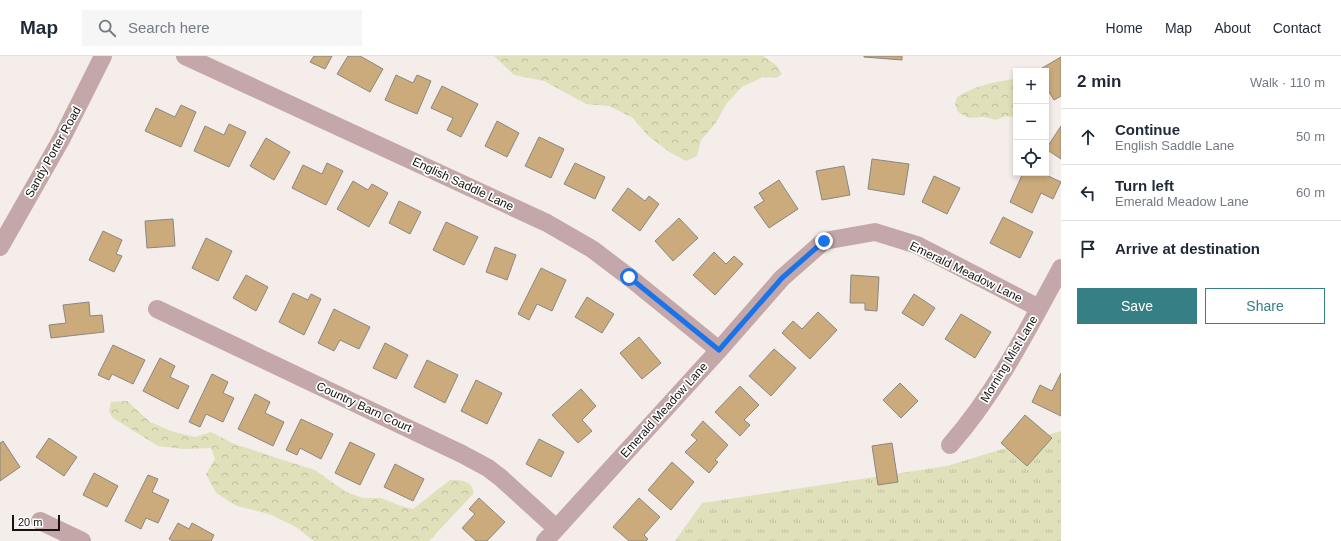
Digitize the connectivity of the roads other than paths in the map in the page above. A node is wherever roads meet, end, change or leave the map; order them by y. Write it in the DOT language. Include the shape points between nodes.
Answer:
graph roads {
  1 [pos="103,56"];
  2 [pos="185,56"];
  3 [pos="0,247"];
  4 [pos="1061,268"];
  5 [pos="1039,308"];
  6 [pos="157,309"];
  7 [pos="719,350"];
  8 [pos="950,445"];
  9 [pos="40,521"];
  10 [pos="551,535"];
  11 [pos="82,541"];
  1 -- 3 [label="street, Sandy Porter Road" via="62,138"];
  2 -- 7 [label="street, English Saddle Lane" via="547,223 592,249"];
  4 -- 5 [label="street, Morning Mist Lane"];
  5 -- 7 [label="street, Emerald Meadow Lane" via="917,245 875,232 824,241 782,278"];
  5 -- 8 [label="street, Morning Mist Lane" via="1011,359 969,424"];
  6 -- 10 [label="street, Country Barn Court" via="488,468 525,498"];
  7 -- 10 [label="street, Emerald Meadow Lane"];
  9 -- 11 [label="street"];
}
